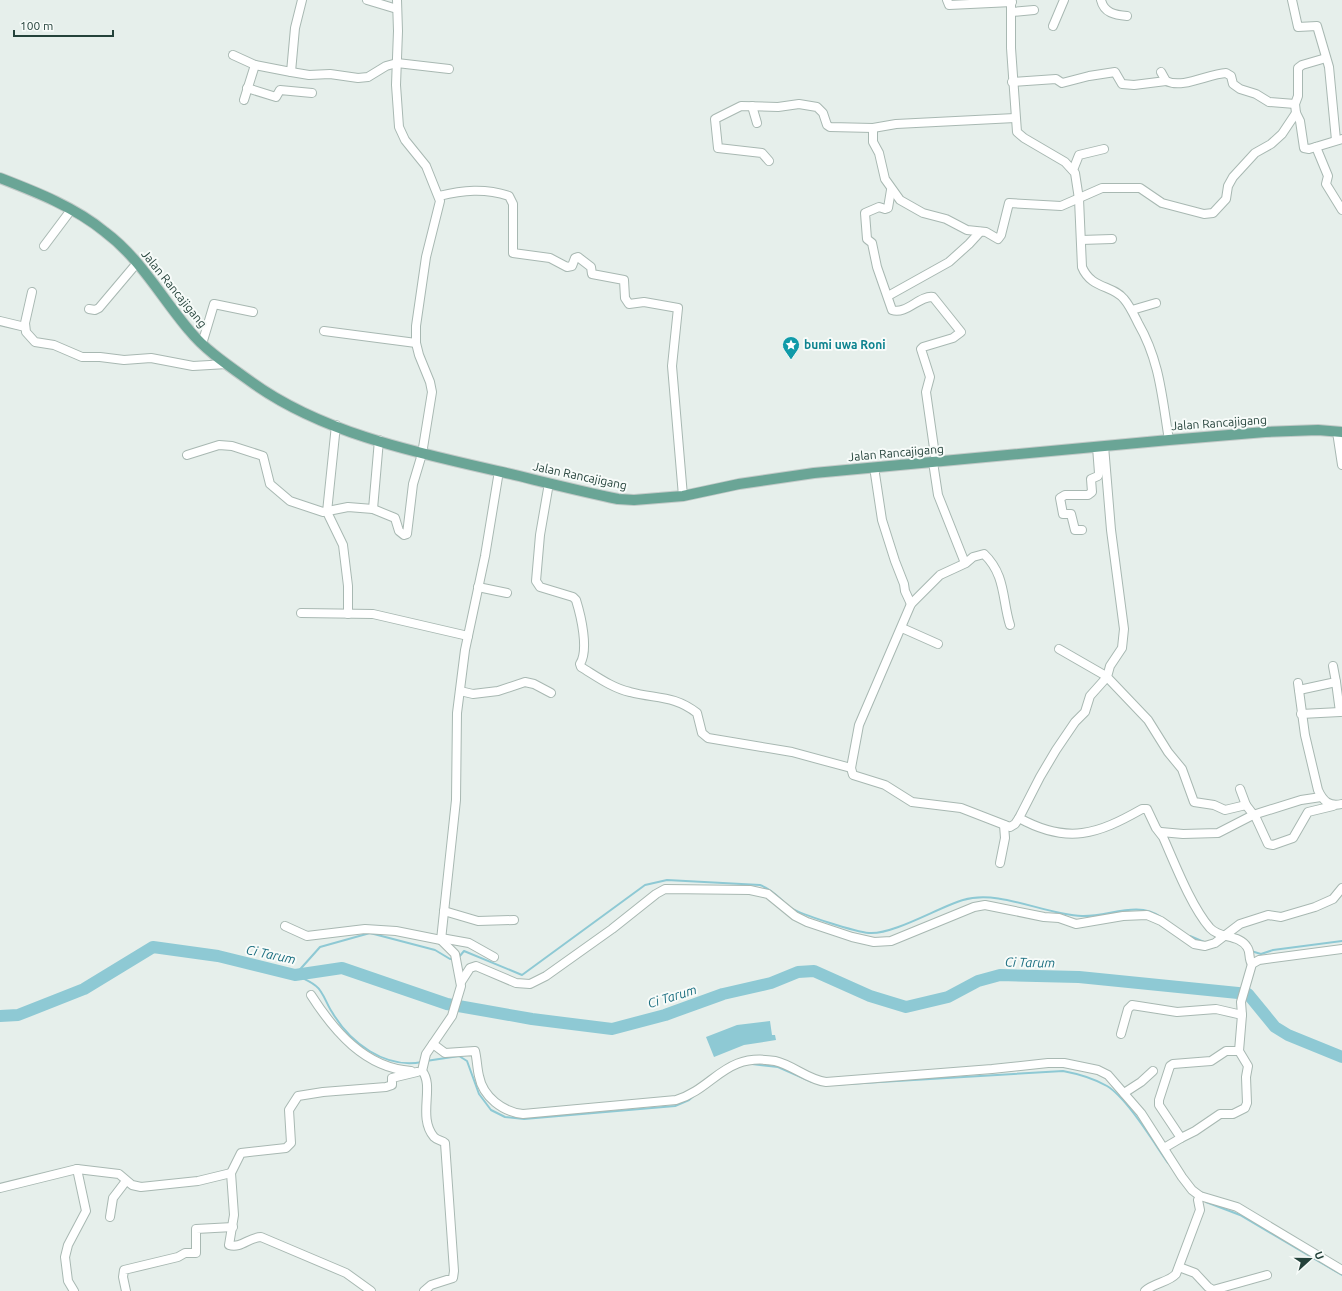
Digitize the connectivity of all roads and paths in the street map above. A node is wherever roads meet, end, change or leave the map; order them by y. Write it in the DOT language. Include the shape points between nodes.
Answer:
graph roads {
  1 [pos="302,0"];
  2 [pos="367,0"];
  3 [pos="397,0"];
  4 [pos="947,0"];
  5 [pos="1064,0"];
  6 [pos="1101,0"];
  7 [pos="1292,0"];
  8 [pos="1012,1"];
  9 [pos="397,9"];
  10 [pos="1034,10"];
  11 [pos="1012,12"];
  12 [pos="1127,16"];
  13 [pos="1053,26"];
  14 [pos="233,55"];
  15 [pos="1326,58"];
  16 [pos="397,63"];
  17 [pos="255,65"];
  18 [pos="450,69"];
  19 [pos="291,72"];
  20 [pos="1161,72"];
  21 [pos="1166,81"];
  22 [pos="1012,82"];
  23 [pos="247,88"];
  24 [pos="312,93"];
  25 [pos="244,100"];
  26 [pos="1295,104"];
  27 [pos="752,106"];
  28 [pos="1296,113"];
  29 [pos="1015,118"];
  30 [pos="757,123"];
  31 [pos="873,128"];
  32 [pos="1339,140"];
  33 [pos="1316,147"];
  34 [pos="1104,149"];
  35 [pos="769,161"];
  36 [pos="1073,170"];
  37 [pos="0,178"];
  38 [pos="891,190"];
  39 [pos="438,194"];
  40 [pos="1079,199"];
  41 [pos="71,210"];
  42 [pos="1342,210"];
  43 [pos="980,232"];
  44 [pos="1081,240"];
  45 [pos="1112,240"];
  46 [pos="44,246"];
  47 [pos="137,264"];
  48 [pos="32,292"];
  49 [pos="888,296"];
  50 [pos="1156,303"];
  51 [pos="89,309"];
  52 [pos="1132,310"];
  53 [pos="253,312"];
  54 [pos="0,321"];
  55 [pos="25,327"];
  56 [pos="324,331"];
  57 [pos="416,343"];
  58 [pos="202,344"];
  59 [pos="227,364"];
  60 [pos="336,425"];
  61 [pos="1340,432"];
  62 [pos="379,440"];
  63 [pos="1169,440"];
  64 [pos="1101,446"];
  65 [pos="422,454"];
  66 [pos="186,455"];
  67 [pos="934,462"];
  68 [pos="1342,465"];
  69 [pos="874,467"];
  70 [pos="499,471"];
  71 [pos="549,483"];
  72 [pos="683,496"];
  73 [pos="373,509"];
  74 [pos="327,512"];
  75 [pos="1082,530"];
  76 [pos="965,563"];
  77 [pos="478,587"];
  78 [pos="507,593"];
  79 [pos="911,604"];
  80 [pos="301,613"];
  81 [pos="348,614"];
  82 [pos="1010,625"];
  83 [pos="902,628"];
  84 [pos="468,636"];
  85 [pos="938,644"];
  86 [pos="1059,649"];
  87 [pos="1334,666"];
  88 [pos="1106,676"];
  89 [pos="1336,682"];
  90 [pos="460,692"];
  91 [pos="551,692"];
  92 [pos="1341,712"];
  93 [pos="1301,714"];
  94 [pos="851,768"];
  95 [pos="1240,789"];
  96 [pos="1321,797"];
  97 [pos="1338,805"];
  98 [pos="1246,806"];
  99 [pos="1253,815"];
  100 [pos="1019,818"];
  101 [pos="1004,825"];
  102 [pos="1161,832"];
  103 [pos="1000,863"];
  104 [pos="1342,888"];
  105 [pos="444,911"];
  106 [pos="514,920"];
  107 [pos="285,926"];
  108 [pos="1221,937"];
  109 [pos="441,939"];
  110 [pos="1342,949"];
  111 [pos="494,957"];
  112 [pos="1250,968"];
  113 [pos="461,982"];
  114 [pos="311,995"];
  115 [pos="1242,1015"];
  116 [pos="1121,1034"];
  117 [pos="433,1044"];
  118 [pos="1239,1051"];
  119 [pos="421,1070"];
  120 [pos="1153,1071"];
  121 [pos="1124,1093"];
  122 [pos="1181,1138"];
  123 [pos="1164,1148"];
  124 [pos="77,1168"];
  125 [pos="231,1173"];
  126 [pos="126,1181"];
  127 [pos="0,1188"];
  128 [pos="1199,1197"];
  129 [pos="110,1217"];
  130 [pos="233,1227"];
  131 [pos="1179,1267"];
  132 [pos="1342,1270"];
  133 [pos="1267,1275"];
  134 [pos="74,1291"];
  135 [pos="126,1291"];
  136 [pos="371,1291"];
  137 [pos="424,1291"];
  138 [pos="1145,1291"];
  1 -- 19 [label="street" via="295,28"];
  2 -- 9 [label="street"];
  3 -- 9 [label="street"];
  4 -- 8 [label="street" via="950,4"];
  5 -- 13 [label="street"];
  6 -- 12 [label="street" via="1108,11 1115,15"];
  7 -- 15 [label="street" via="1297,26 1316,26"];
  8 -- 11 [label="street"];
  9 -- 16 [label="street"];
  10 -- 11 [label="street"];
  11 -- 22 [label="street"];
  14 -- 17 [label="street"];
  15 -- 26 [label="street" via="1299,67 1298,96"];
  15 -- 32 [label="street"];
  16 -- 18 [label="street"];
  16 -- 19 [label="street" via="386,66 368,77 358,78"];
  16 -- 39 [label="street" via="400,132 422,159"];
  17 -- 19 [label="street"];
  17 -- 23 [label="street"];
  20 -- 21 [label="street"];
  21 -- 22 [label="street" via="1122,84 1115,72 1062,83 1056,79"];
  21 -- 26 [label="street" via="1194,81 1226,72 1231,76 1233,84 1240,89 1269,102"];
  22 -- 29 [label="street"];
  23 -- 24 [label="street" via="276,97 280,90"];
  23 -- 25 [label="street"];
  26 -- 28 [label="street"];
  27 -- 30 [label="street"];
  27 -- 31 [label="street" via="812,105 821,111 828,126"];
  27 -- 35 [label="street" via="737,107 715,119 717,147 763,154"];
  28 -- 33 [label="street" via="1300,121 1304,147"];
  28 -- 40 [label="street" via="1282,134 1255,153 1232,177 1226,199 1213,213 1201,214 1162,203 1141,188 1105,188"];
  29 -- 31 [label="street" via="896,124"];
  29 -- 36 [label="street" via="1017,132 1021,136 1065,162"];
  31 -- 38 [label="street" via="873,142 879,153 884,179"];
  32 -- 33 [label="street"];
  33 -- 42 [label="street" via="1328,176 1326,184"];
  34 -- 36 [label="street" via="1079,155"];
  36 -- 40 [label="street" via="1077,179"];
  37 -- 41 [label="main road, Jalan Rancajigang"];
  38 -- 43 [label="street" via="900,200 923,213 946,219 970,231"];
  38 -- 49 [label="street" via="888,208 877,208 865,213 864,217 867,239 872,243 876,268"];
  39 -- 57 [label="street" via="440,205 425,263"];
  39 -- 72 [label="street" via="484,190 509,196 513,204 513,253 550,258 566,267 571,266 578,257 591,267 592,274 624,280 625,298 629,304 644,302 678,308 672,366"];
  40 -- 43 [label="street" via="1061,206 1009,204 1000,238"];
  40 -- 44 [label="street"];
  41 -- 46 [label="street"];
  41 -- 47 [label="main road, Jalan Rancajigang" via="106,232"];
  43 -- 49 [label="street" via="949,262"];
  44 -- 45 [label="street"];
  44 -- 52 [label="street" via="1083,270 1099,285 1122,297"];
  47 -- 51 [label="street" via="99,308"];
  47 -- 58 [label="main road, Jalan Rancajigang"];
  48 -- 55 [label="street"];
  49 -- 67 [label="street" via="895,312 933,297 960,332 953,338 921,349 930,377 926,392"];
  50 -- 52 [label="street"];
  52 -- 63 [label="street" via="1151,346"];
  53 -- 58 [label="street" via="214,304"];
  54 -- 55 [label="street"];
  55 -- 59 [label="street" via="27,336 35,342 54,345 82,357 124,360 151,358 193,366"];
  56 -- 57 [label="street"];
  57 -- 65 [label="street" via="432,388"];
  58 -- 59 [label="main road, Jalan Rancajigang"];
  59 -- 60 [label="main road, Jalan Rancajigang" via="281,400"];
  60 -- 62 [label="main road, Jalan Rancajigang"];
  60 -- 74 [label="street"];
  61 -- 63 [label="main road, Jalan Rancajigang" via="1265,432"];
  61 -- 68 [label="street"];
  62 -- 65 [label="main road, Jalan Rancajigang"];
  62 -- 73 [label="street"];
  63 -- 64 [label="main road, Jalan Rancajigang"];
  64 -- 67 [label="main road, Jalan Rancajigang"];
  64 -- 75 [label="street" via="1099,473 1092,479 1092,492 1088,495 1065,495 1060,498 1063,514 1071,514 1075,530"];
  64 -- 88 [label="street" via="1124,629 1122,648"];
  65 -- 70 [label="main road, Jalan Rancajigang"];
  65 -- 73 [label="street" via="413,484 406,535 399,531 395,518"];
  66 -- 74 [label="street" via="219,445 262,454 273,488 290,501"];
  67 -- 69 [label="main road, Jalan Rancajigang"];
  67 -- 76 [label="street" via="938,495"];
  69 -- 72 [label="main road, Jalan Rancajigang" via="763,480"];
  69 -- 79 [label="street" via="880,516"];
  70 -- 71 [label="main road, Jalan Rancajigang"];
  70 -- 77 [label="street"];
  71 -- 72 [label="main road, Jalan Rancajigang" via="625,500"];
  71 -- 94 [label="street" via="540,535 536,581 540,587 576,600 584,638 581,666 607,683 629,692 676,700 697,713 702,733 708,738 792,752"];
  73 -- 74 [label="street" via="348,507"];
  74 -- 81 [label="street" via="342,545"];
  76 -- 79 [label="street" via="940,575"];
  76 -- 82 [label="street" via="969,558 982,553 988,557 1005,595"];
  77 -- 78 [label="street"];
  77 -- 84 [label="street"];
  79 -- 83 [label="street"];
  80 -- 81 [label="street"];
  81 -- 84 [label="street" via="373,614"];
  83 -- 85 [label="street"];
  83 -- 94 [label="street" via="859,725"];
  84 -- 90 [label="street"];
  86 -- 88 [label="street"];
  87 -- 89 [label="street"];
  88 -- 98 [label="street" via="1144,715 1182,769 1194,802 1214,805 1225,810"];
  88 -- 100 [label="street" via="1090,696 1085,712 1056,750"];
  89 -- 92 [label="street"];
  89 -- 93 [label="street" via="1298,687"];
  90 -- 91 [label="street" via="472,694 498,691 525,682"];
  90 -- 105 [label="street" via="456,745 456,800"];
  92 -- 93 [label="street"];
  93 -- 96 [label="street" via="1314,778"];
  94 -- 101 [label="street" via="853,775 885,785 912,802 961,808"];
  95 -- 98 [label="street"];
  96 -- 97 [label="street"];
  96 -- 99 [label="street" via="1301,800"];
  97 -- 99 [label="street" via="1307,812 1293,838 1273,845 1266,842"];
  98 -- 99 [label="street"];
  99 -- 102 [label="street" via="1218,833"];
  100 -- 101 [label="street" via="1013,826"];
  100 -- 102 [label="street" via="1049,831 1086,833 1113,826 1145,808"];
  101 -- 103 [label="street" via="1005,838"];
  102 -- 108 [label="street" via="1194,903 1205,922"];
  104 -- 108 [label="street" via="1333,899 1314,907 1281,917 1265,916 1237,925"];
  105 -- 106 [label="street" via="478,921"];
  105 -- 109 [label="street"];
  107 -- 109 [label="street" via="307,936 365,929 396,931"];
  108 -- 112 [label="street" via="1242,941 1249,951"];
  108 -- 113 [label="street" via="1208,946 1194,944 1161,921 1147,915 1123,916 1076,924 1059,918 985,905 974,907 891,941 874,942 807,922 795,916 768,894 750,890 665,889 546,976 530,984 516,984 476,966 470,968"];
  109 -- 111 [label="street" via="469,943"];
  109 -- 113 [label="street" via="455,954"];
  110 -- 112 [label="street" via="1259,960"];
  112 -- 115 [label="street" via="1241,1002"];
  113 -- 117 [label="street" via="452,1016"];
  114 -- 119 [label="street" via="327,1020 358,1050 386,1066 405,1071"];
  115 -- 116 [label="street" via="1216,1009 1177,1012 1132,1005 1128,1009"];
  115 -- 118 [label="street"];
  117 -- 119 [label="street" via="425,1055"];
  117 -- 121 [label="street" via="445,1053 476,1054 480,1080 490,1096 504,1108 523,1114 676,1100 688,1095 728,1066 746,1061 776,1061 826,1082 1059,1063 1103,1072"];
  118 -- 122 [label="street" via="1248,1066 1246,1108 1233,1114 1219,1115 1195,1132"];
  118 -- 122 [label="street" via="1226,1051 1211,1061 1170,1066 1159,1105"];
  119 -- 125 [label="street" via="392,1078 392,1085 386,1087 298,1096 289,1110 289,1146 241,1153"];
  119 -- 137 [label="street" via="427,1079 425,1105 429,1126 434,1138 445,1143 454,1271 453,1278 431,1285"];
  120 -- 121 [label="street" via="1142,1082"];
  121 -- 123 [label="street" via="1142,1113"];
  122 -- 123 [label="street"];
  123 -- 128 [label="street" via="1187,1184"];
  124 -- 126 [label="street" via="119,1174"];
  124 -- 127 [label="street"];
  124 -- 134 [label="street" via="86,1211 68,1245 65,1257 68,1281"];
  125 -- 126 [label="street" via="198,1181 141,1187"];
  125 -- 130 [label="street" via="234,1193"];
  126 -- 129 [label="street" via="113,1198"];
  128 -- 131 [label="street" via="1200,1210"];
  128 -- 132 [label="street" via="1237,1207"];
  130 -- 135 [label="street" via="196,1229 196,1253 185,1253 124,1270"];
  130 -- 136 [label="street" via="230,1246 240,1246 252,1238 261,1237 346,1273"];
  131 -- 133 [label="street" via="1195,1273 1213,1290"];
  131 -- 138 [label="street" via="1174,1276 1152,1285"];
}
